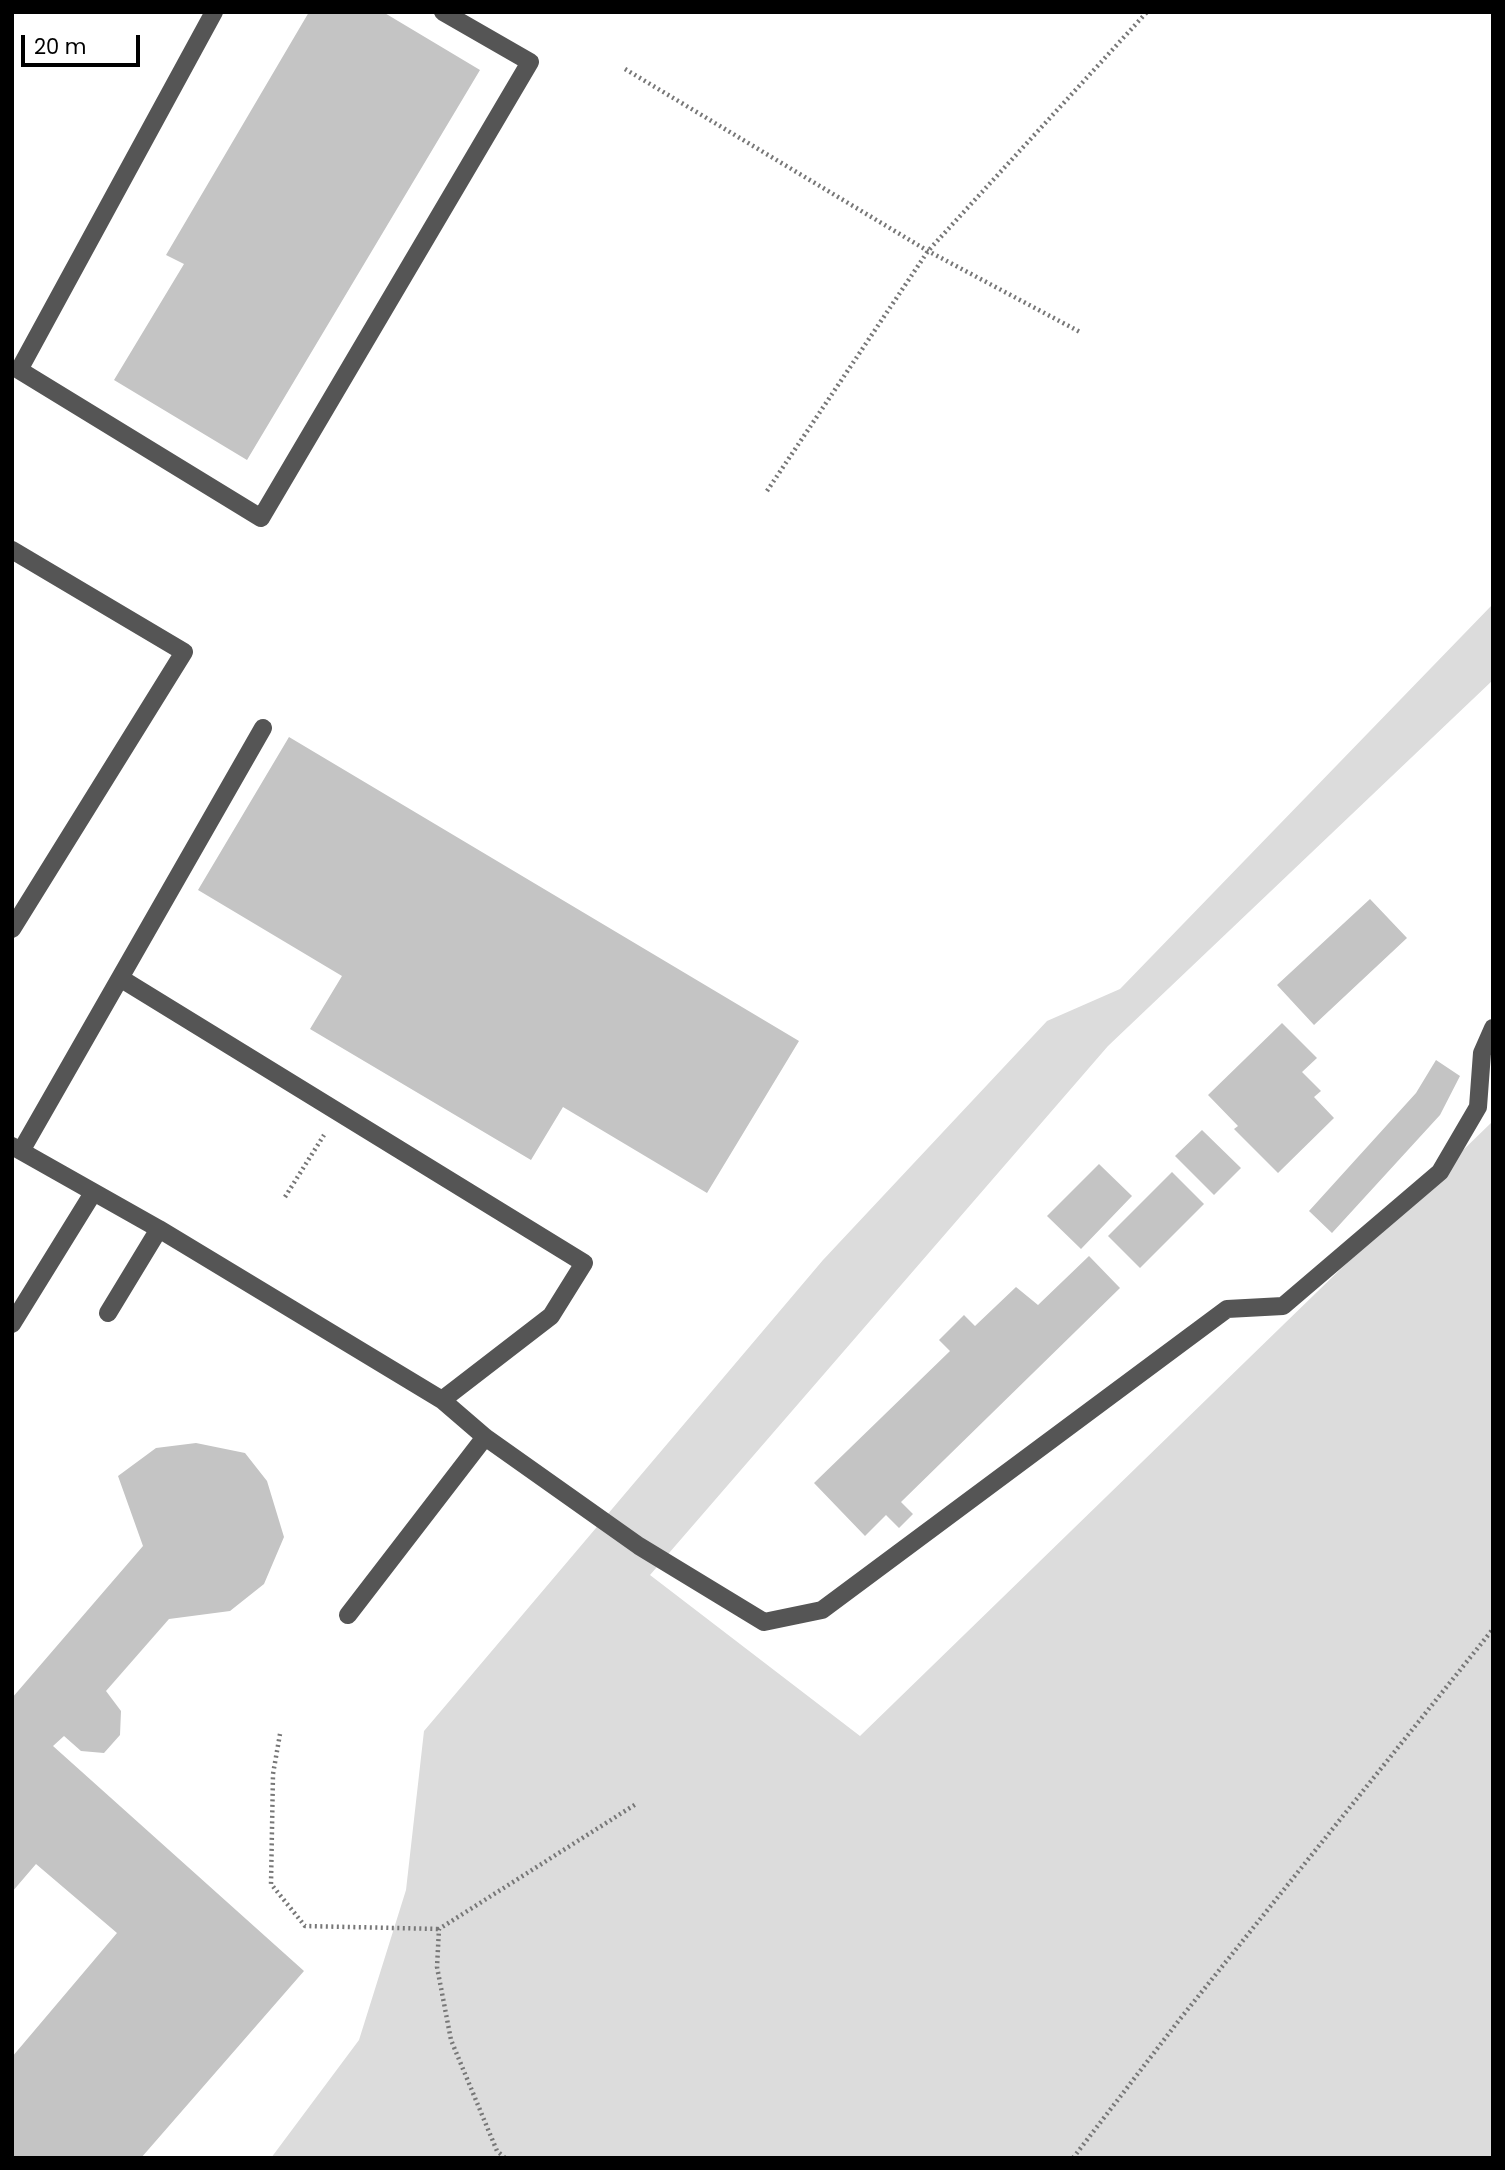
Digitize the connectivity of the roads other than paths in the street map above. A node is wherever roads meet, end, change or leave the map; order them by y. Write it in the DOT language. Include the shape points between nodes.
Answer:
graph roads {
  1 [pos="214,12"];
  2 [pos="443,12"];
  3 [pos="16,368"];
  4 [pos="12,550"];
  5 [pos="263,728"];
  6 [pos="12,929"];
  7 [pos="120,978"];
  8 [pos="1493,1028"];
  9 [pos="17,1149"];
  10 [pos="93,1193"];
  11 [pos="159,1229"];
  12 [pos="108,1314"];
  13 [pos="12,1324"];
  14 [pos="442,1400"];
  15 [pos="485,1437"];
  16 [pos="348,1615"];
  1 -- 3 [label="street"];
  2 -- 3 [label="street" via="530,62 261,518"];
  4 -- 6 [label="street" via="184,652"];
  5 -- 7 [label="street"];
  7 -- 9 [label="street"];
  7 -- 14 [label="street" via="584,1263 551,1317"];
  8 -- 15 [label="street" via="1482,1053 1478,1107 1440,1172 1283,1306 1227,1309 822,1610 764,1622 676,1571"];
  9 -- 10 [label="street"];
  10 -- 11 [label="street"];
  10 -- 13 [label="street"];
  11 -- 12 [label="street"];
  11 -- 14 [label="street"];
  14 -- 15 [label="street"];
  15 -- 16 [label="street"];
}
